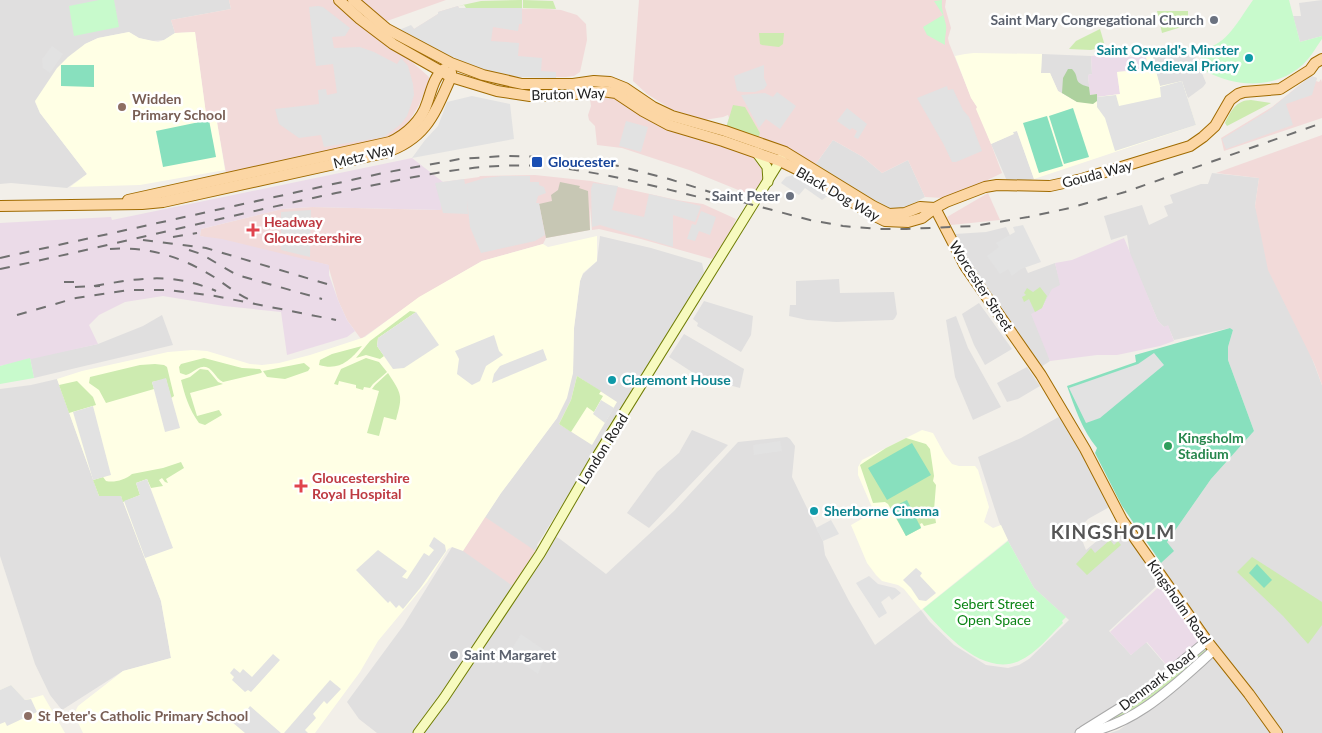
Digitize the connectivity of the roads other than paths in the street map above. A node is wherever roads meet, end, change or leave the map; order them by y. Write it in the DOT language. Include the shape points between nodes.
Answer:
graph roads {
  1 [pos="339,0"];
  2 [pos="352,0"];
  3 [pos="1322,59"];
  4 [pos="451,63"];
  5 [pos="1322,67"];
  6 [pos="1310,70"];
  7 [pos="440,72"];
  8 [pos="451,77"];
  9 [pos="756,152"];
  10 [pos="783,156"];
  11 [pos="768,182"];
  12 [pos="110,204"];
  13 [pos="0,206"];
  14 [pos="935,208"];
  15 [pos="1031,361"];
  16 [pos="1207,641"];
  17 [pos="1214,650"];
  18 [pos="418,733"];
  19 [pos="1080,733"];
  20 [pos="1277,733"];
  1 -- 7 [label="main road, Bruton Way" via="381,35"];
  2 -- 4 [label="main road, Bruton Way" via="387,29"];
  3 -- 6 [label="main road"];
  4 -- 7 [label="main road, Metz Way"];
  4 -- 8 [label="main road, Metz Way"];
  4 -- 10 [label="main road, Bruton Way" via="522,84 610,82 672,116 718,129"];
  5 -- 6 [label="main road"];
  6 -- 14 [label="main road, Gouda Way" via="1280,89 1238,94 1230,100 1215,126 1190,146 1050,186 985,187"];
  7 -- 8 [label="main road, Bruton Way"];
  7 -- 12 [label="main road, Metz Way" via="420,116 406,132 390,142"];
  8 -- 9 [label="main road, Bruton Way" via="497,91 530,96 608,91 669,125"];
  8 -- 12 [label="main road, Metz Way" via="430,120 412,141 398,149 183,199"];
  9 -- 10 [label="main road, Bruton Way"];
  9 -- 11 [label="main road" via="768,167"];
  10 -- 11 [label="main road, London Road"];
  10 -- 14 [label="main road, Black Dog Way" via="889,214 905,213 920,207"];
  11 -- 18 [label="main road, London Road" via="540,554"];
  12 -- 13 [label="main road, Metz Way"];
  14 -- 15 [label="main road, Worcester Street" via="965,266"];
  15 -- 16 [label="main road, Kingsholm Road" via="1085,449 1122,520"];
  16 -- 17 [label="main road, Kingsholm Road"];
  16 -- 19 [label="street, Denmark Road" via="1144,693"];
  17 -- 19 [label="street, Denmark Road" via="1160,698 1109,728"];
  17 -- 20 [label="main road, Kingsholm Road"];
}
